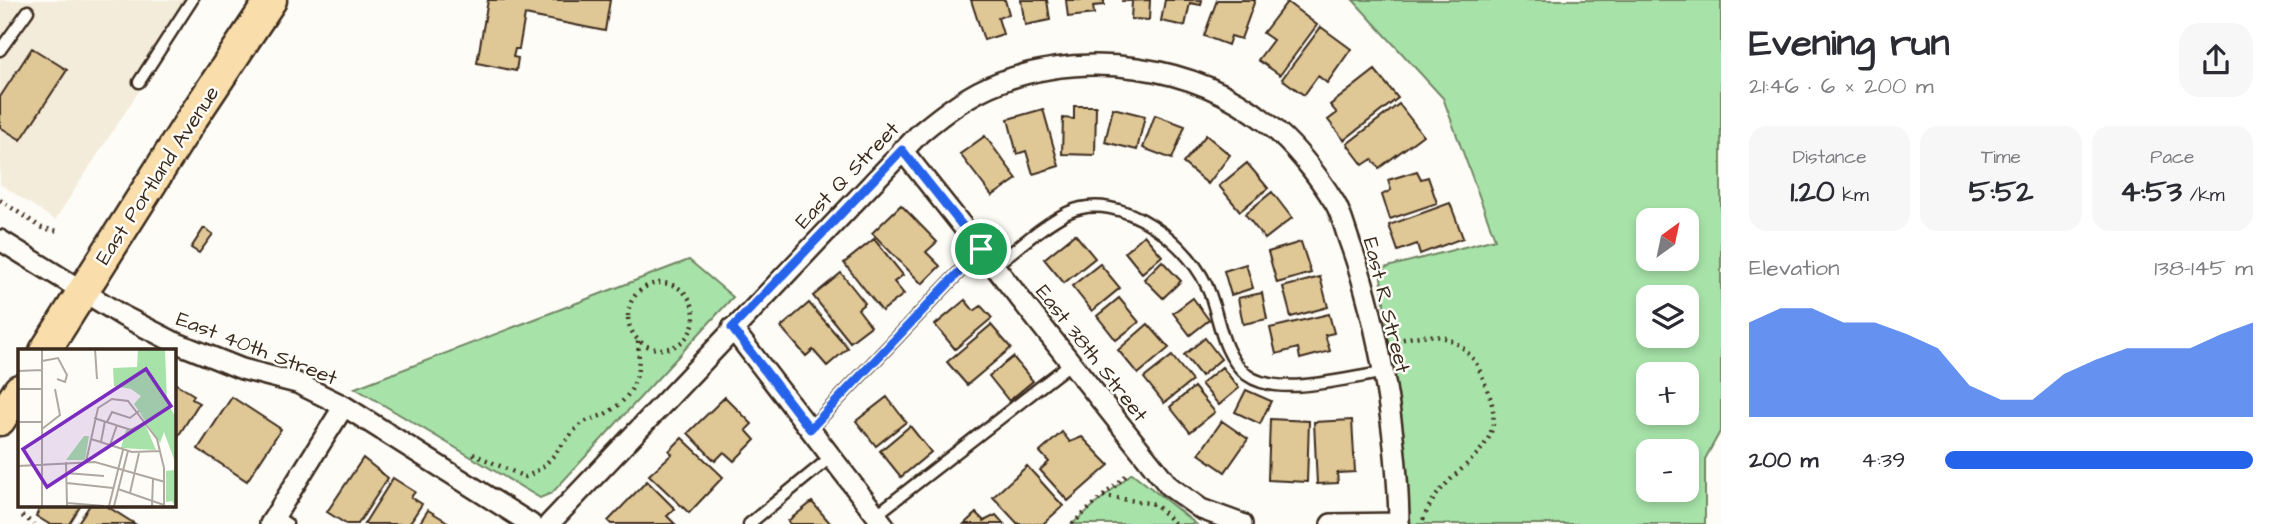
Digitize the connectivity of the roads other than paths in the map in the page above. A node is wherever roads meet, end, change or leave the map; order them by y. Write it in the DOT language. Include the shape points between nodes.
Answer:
graph roads {
  1 [pos="192,0"];
  2 [pos="271,0"];
  3 [pos="28,10"];
  4 [pos="0,50"];
  5 [pos="139,82"];
  6 [pos="1267,122"];
  7 [pos="902,150"];
  8 [pos="0,240"];
  9 [pos="981,249"];
  10 [pos="994,266"];
  11 [pos="83,291"];
  12 [pos="732,328"];
  13 [pos="46,349"];
  14 [pos="1071,363"];
  15 [pos="1382,373"];
  16 [pos="18,392"];
  17 [pos="344,406"];
  18 [pos="0,419"];
  19 [pos="810,429"];
  20 [pos="831,457"];
  21 [pos="880,520"];
  22 [pos="277,521"];
  23 [pos="1399,523"];
  24 [pos="531,524"];
  25 [pos="549,524"];
  26 [pos="749,524"];
  27 [pos="1242,524"];
  28 [pos="1331,524"];
  1 -- 5 [label="lane"];
  2 -- 11 [label="main road, East Portland Avenue"];
  3 -- 4 [label="lane"];
  6 -- 7 [label="street, East Q Street" via="1227,96 1188,80 1100,64 1032,72 998,83 946,112"];
  6 -- 15 [label="street, East R Street" via="1303,159 1336,205 1360,269"];
  7 -- 9 [label="street, East 38th Street"];
  7 -- 12 [label="street, East Q Street"];
  8 -- 11 [label="street, East 40th Street"];
  9 -- 10 [label="street, East 38th Street"];
  9 -- 19 [label="lane"];
  10 -- 14 [label="street, East 38th Street"];
  10 -- 15 [label="lane" via="1069,212 1089,208 1125,213 1159,230 1199,268 1223,338 1247,374 1277,386 1292,386"];
  11 -- 13 [label="main road, East Portland Avenue"];
  11 -- 17 [label="street, East 40th Street" via="172,341 242,369 297,383"];
  12 -- 19 [label="street"];
  12 -- 25 [label="street, East Q Street"];
  14 -- 21 [label="lane"];
  14 -- 27 [label="street, East 38th Street" via="1169,486 1201,509"];
  15 -- 23 [label="street, East R Street" via="1395,456"];
  16 -- 18 [label="main road"];
  17 -- 22 [label="street"];
  17 -- 24 [label="street, East 40th Street"];
  19 -- 20 [label="street"];
  20 -- 21 [label="street"];
  20 -- 26 [label="lane"];
  23 -- 28 [label="street"];
}
